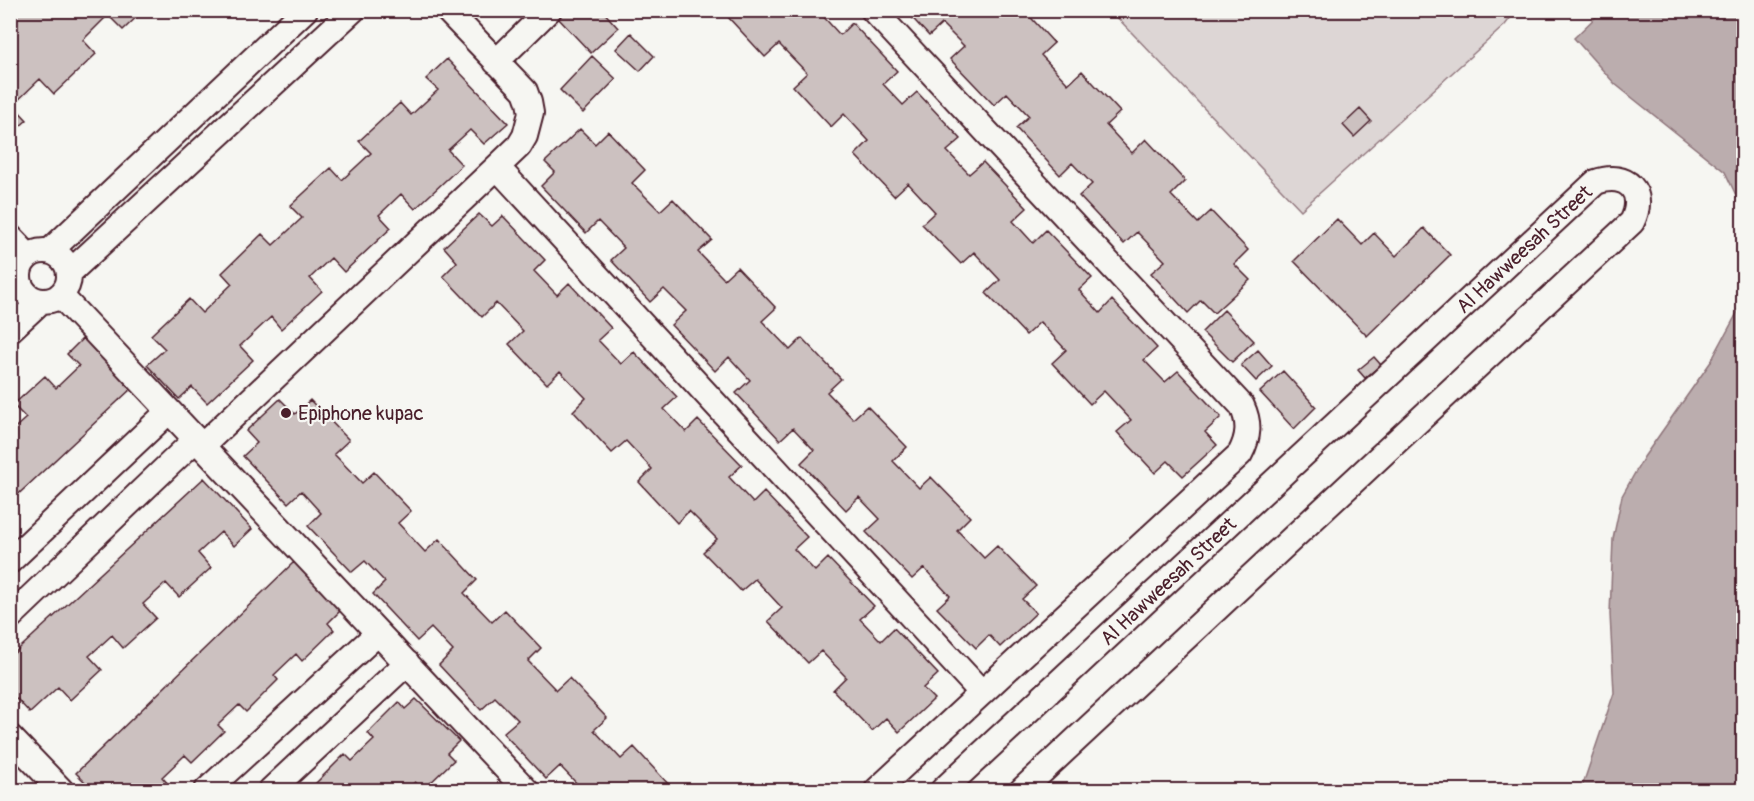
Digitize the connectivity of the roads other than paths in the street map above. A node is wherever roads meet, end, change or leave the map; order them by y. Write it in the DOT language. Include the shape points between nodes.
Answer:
graph roads {
  1 [pos="305,10"];
  2 [pos="353,10"];
  3 [pos="447,10"];
  4 [pos="549,10"];
  5 [pos="873,10"];
  6 [pos="496,62"];
  7 [pos="497,167"];
  8 [pos="10,237"];
  9 [pos="39,253"];
  10 [pos="15,283"];
  11 [pos="57,290"];
  12 [pos="10,330"];
  13 [pos="169,411"];
  14 [pos="199,443"];
  15 [pos="10,561"];
  16 [pos="10,618"];
  17 [pos="378,633"];
  18 [pos="407,663"];
  19 [pos="982,693"];
  20 [pos="10,737"];
  21 [pos="61,790"];
  22 [pos="207,790"];
  23 [pos="271,790"];
  24 [pos="526,790"];
  25 [pos="877,790"];
  26 [pos="943,790"];
  27 [pos="1022,790"];
  1 -- 9 [label="street"];
  2 -- 11 [label="street"];
  3 -- 6 [label="street"];
  4 -- 6 [label="street"];
  5 -- 19 [label="street" via="1242,405 1248,425 1240,454"];
  6 -- 7 [label="street" via="525,91 531,113 519,146"];
  7 -- 14 [label="street"];
  7 -- 19 [label="street"];
  8 -- 9 [label="street"];
  9 -- 10 [label="street" via="19,270"];
  9 -- 11 [label="street" via="59,255 66,263"];
  10 -- 11 [label="street" via="26,294"];
  11 -- 12 [label="street"];
  11 -- 13 [label="street"];
  13 -- 14 [label="street"];
  13 -- 15 [label="street"];
  14 -- 16 [label="street"];
  14 -- 17 [label="street"];
  17 -- 18 [label="street"];
  17 -- 22 [label="street"];
  18 -- 23 [label="street"];
  18 -- 24 [label="street"];
  19 -- 25 [label="street"];
  20 -- 21 [label="street"];
  26 -- 27 [label="street, Al Hawweesah Street" via="1596,182 1621,179 1632,186 1638,198 1638,211 1632,222"];
}
